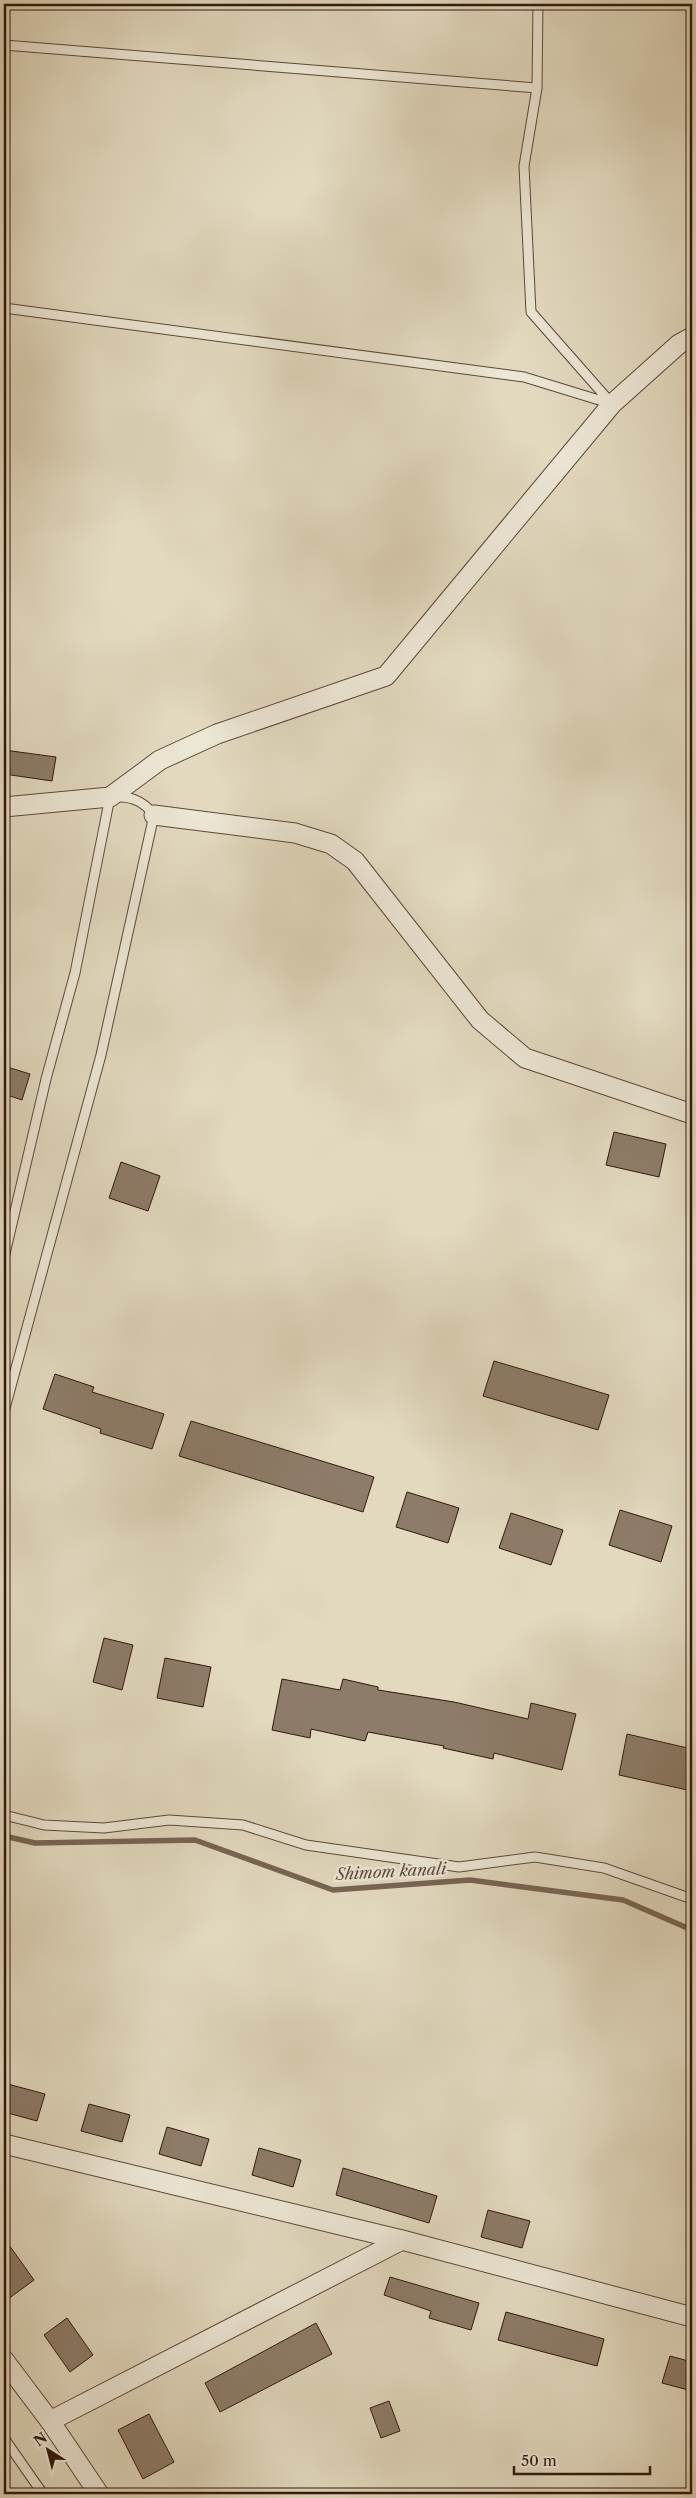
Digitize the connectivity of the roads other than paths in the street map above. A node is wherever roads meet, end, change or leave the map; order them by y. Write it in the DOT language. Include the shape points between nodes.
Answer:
graph roads {
  1 [pos="538,4"];
  2 [pos="4,45"];
  3 [pos="538,88"];
  4 [pos="4,308"];
  5 [pos="692,337"];
  6 [pos="612,404"];
  7 [pos="110,797"];
  8 [pos="4,807"];
  9 [pos="154,815"];
  10 [pos="692,1114"];
  11 [pos="4,1258"];
  12 [pos="4,1412"];
  13 [pos="4,1815"];
  14 [pos="692,1899"];
  15 [pos="4,2144"];
  16 [pos="402,2240"];
  17 [pos="692,2317"];
  18 [pos="4,2360"];
  19 [pos="50,2421"];
  20 [pos="4,2438"];
  21 [pos="43,2494"];
  22 [pos="99,2494"];
  1 -- 3 [label="lane"];
  2 -- 3 [label="lane"];
  3 -- 6 [label="lane" via="524,166 531,312"];
  4 -- 6 [label="lane" via="524,377"];
  5 -- 6 [label="street" via="679,344"];
  6 -- 7 [label="street" via="386,676 217,734 160,760"];
  7 -- 8 [label="street"];
  7 -- 9 [label="lane" via="128,796 148,807"];
  7 -- 11 [label="lane" via="75,973 46,1079"];
  9 -- 10 [label="street" via="295,833 331,844 355,861 480,1020 525,1058"];
  9 -- 12 [label="lane" via="101,1055"];
  13 -- 14 [label="lane" via="44,1825 104,1828 169,1820 243,1825 306,1845 459,1866 535,1857 604,1868"];
  15 -- 16 [label="street"];
  16 -- 17 [label="street"];
  16 -- 19 [label="street"];
  18 -- 19 [label="street"];
  19 -- 22 [label="street"];
  20 -- 21 [label="lane"];
}
